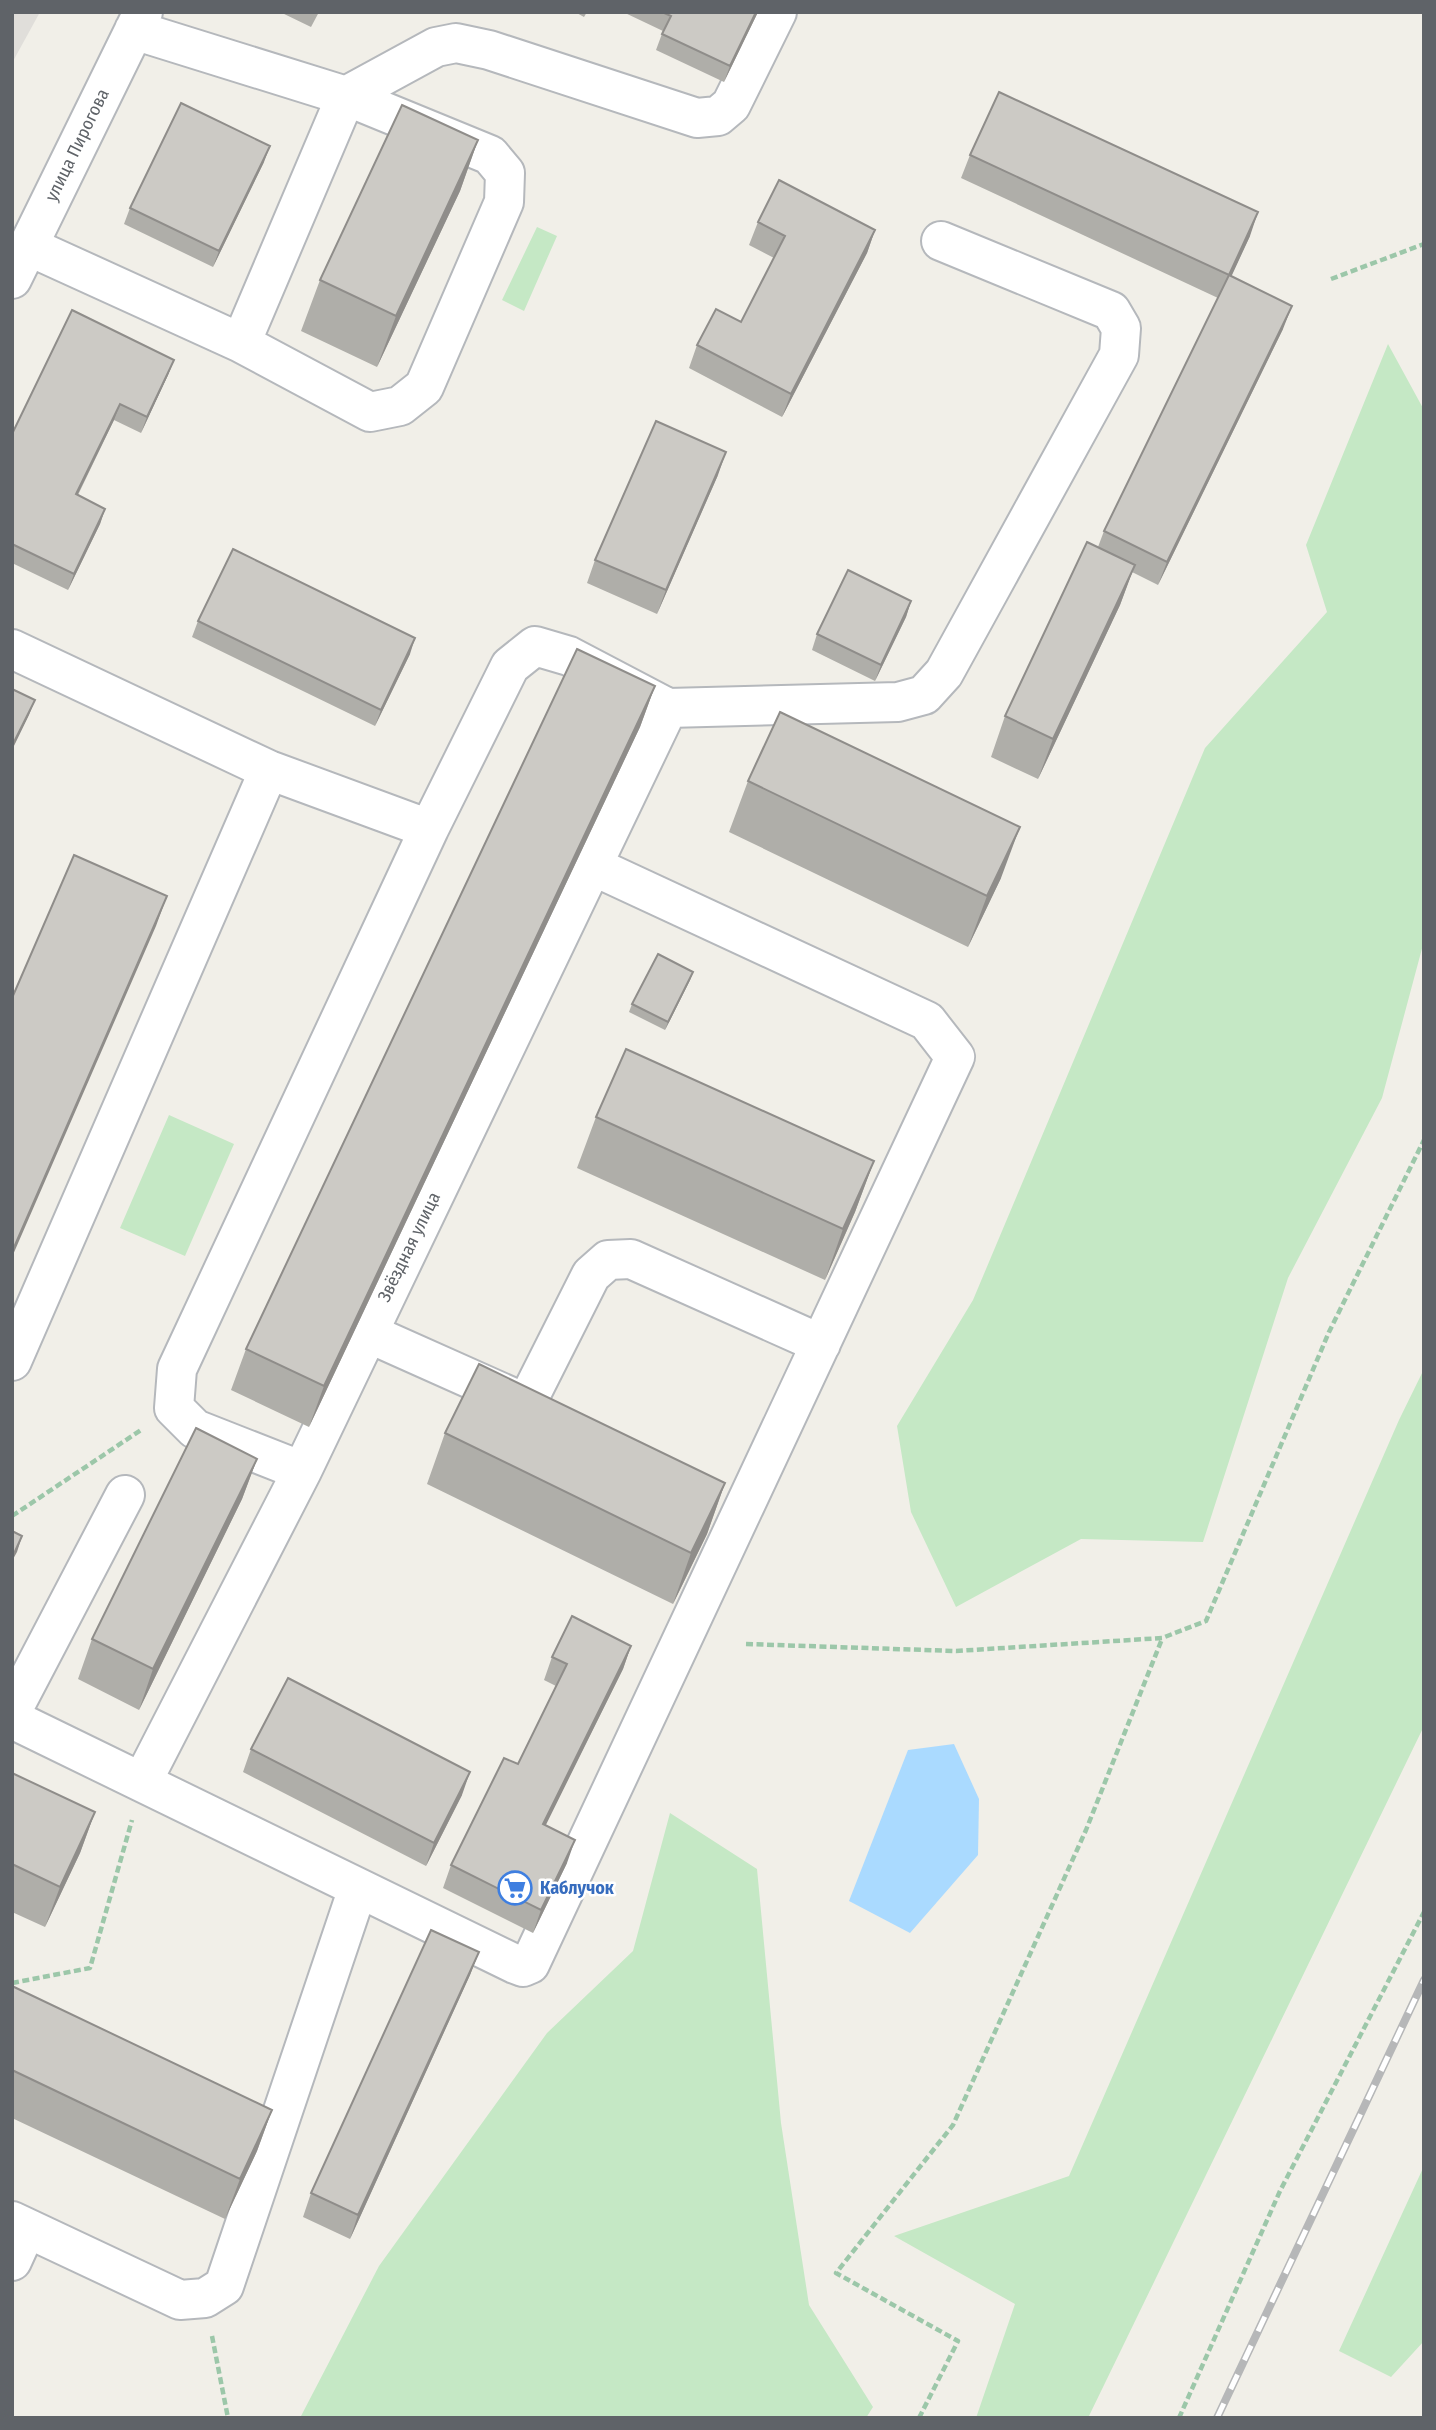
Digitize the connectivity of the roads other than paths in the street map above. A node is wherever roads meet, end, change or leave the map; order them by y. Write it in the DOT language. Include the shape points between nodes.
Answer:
graph roads {
  1 [pos="777,12"];
  2 [pos="138,21"];
  3 [pos="346,96"];
  4 [pos="941,241"];
  5 [pos="20,263"];
  6 [pos="241,342"];
  7 [pos="12,649"];
  8 [pos="668,708"];
  9 [pos="269,770"];
  10 [pos="429,829"];
  11 [pos="593,866"];
  12 [pos="368,1334"];
  13 [pos="821,1344"];
  14 [pos="12,1361"];
  15 [pos="526,1404"];
  16 [pos="563,1421"];
  17 [pos="302,1471"];
  18 [pos="710,1486"];
  19 [pos="125,1495"];
  20 [pos="747,1503"];
  21 [pos="12,1711"];
  22 [pos="12,1719"];
  23 [pos="142,1782"];
  24 [pos="358,1888"];
  25 [pos="17,2237"];
  1 -- 3 [label="street" via="731,105 718,117 697,118 456,43 436,47"];
  2 -- 3 [label="street"];
  2 -- 5 [label="street, улица Пирогова"];
  3 -- 6 [label="street"];
  3 -- 6 [label="street" via="491,155 505,173 505,202 424,387 400,407 370,411"];
  4 -- 8 [label="street" via="1111,312 1121,328 1119,355 944,673 924,695 898,702"];
  5 -- 6 [label="street"];
  7 -- 9 [label="street"];
  8 -- 10 [label="street" via="569,656 535,646 510,666"];
  8 -- 11 [label="street, Звёздная улица"];
  9 -- 10 [label="street"];
  9 -- 14 [label="street"];
  10 -- 17 [label="street" via="177,1369 173,1408 195,1429"];
  11 -- 12 [label="street, Звёздная улица"];
  11 -- 13 [label="street" via="927,1021 955,1057"];
  12 -- 15 [label="street"];
  12 -- 17 [label="street, Звёздная улица"];
  13 -- 15 [label="street" via="631,1259 608,1260 591,1275"];
  13 -- 20 [label="street"];
  15 -- 16 [label="street"];
  17 -- 23 [label="street, Звёздная улица"];
  18 -- 20 [label="street"];
  19 -- 21 [label="street"];
  20 -- 24 [label="street" via="530,1964 515,1964"];
  22 -- 23 [label="street"];
  23 -- 24 [label="street"];
  24 -- 25 [label="street" via="225,2286 205,2298 180,2300"];
}
